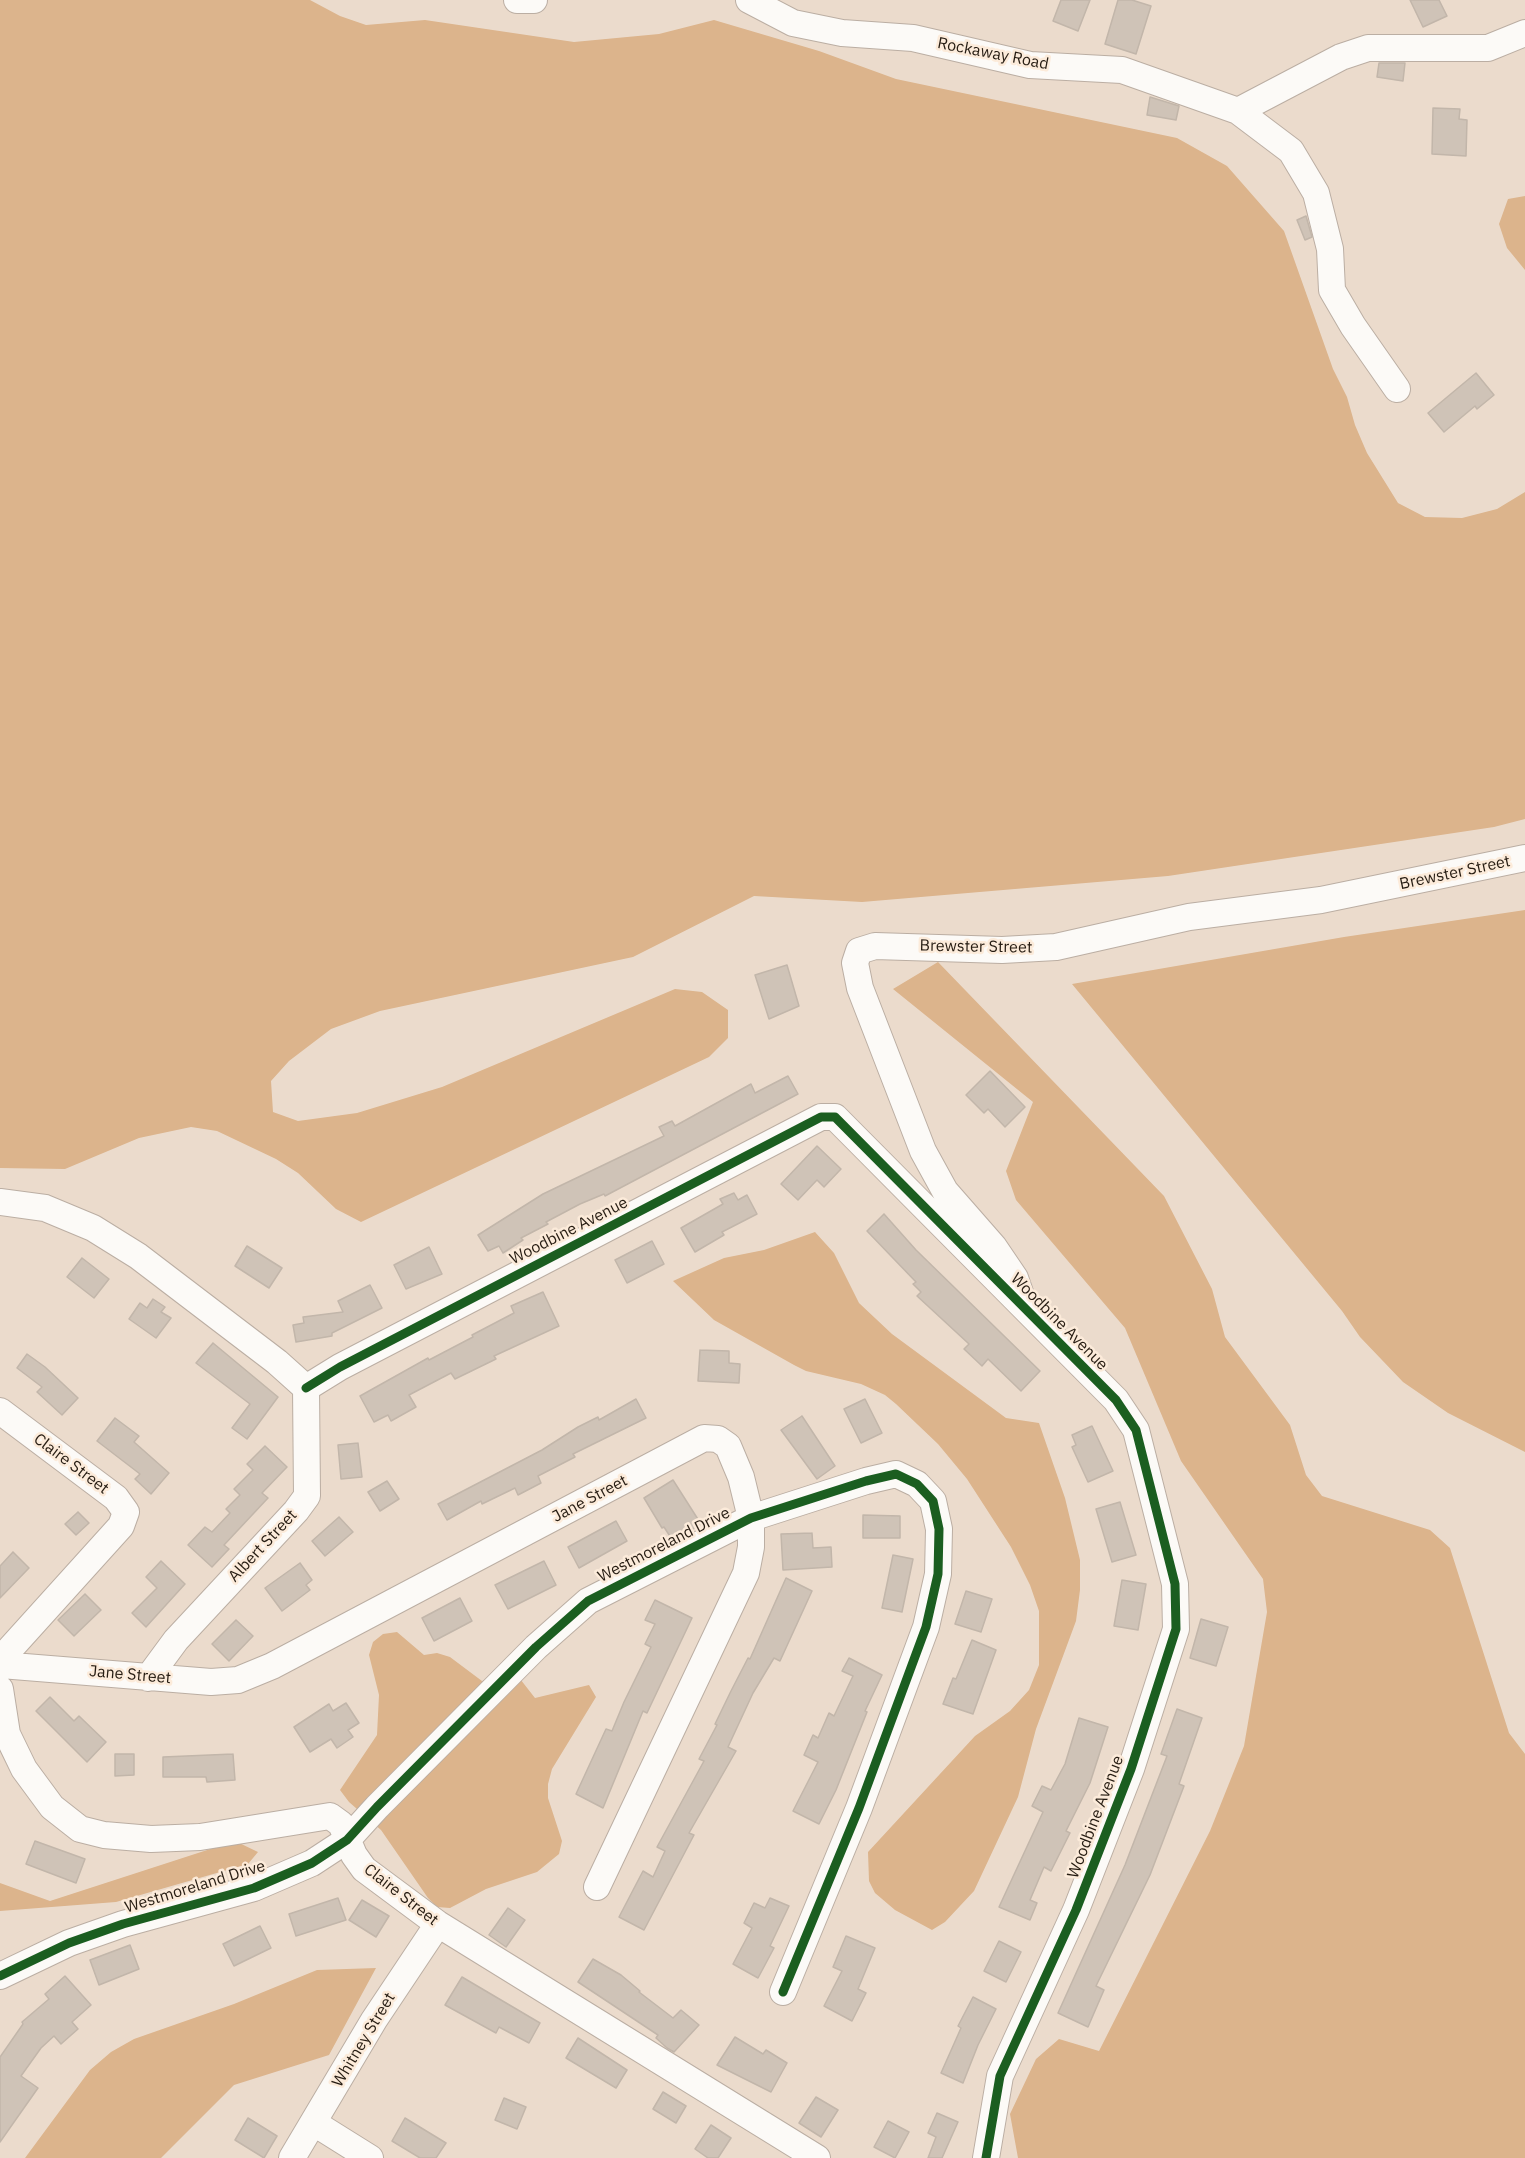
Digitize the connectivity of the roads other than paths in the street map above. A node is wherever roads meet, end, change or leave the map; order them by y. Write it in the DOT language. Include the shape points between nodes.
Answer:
graph roads {
  1 [pos="517,0"];
  2 [pos="534,0"];
  3 [pos="749,0"];
  4 [pos="1525,33"];
  5 [pos="1238,111"];
  6 [pos="1397,389"];
  7 [pos="1525,858"];
  8 [pos="0,1202"];
  9 [pos="1025,1310"];
  10 [pos="306,1388"];
  11 [pos="0,1411"];
  12 [pos="751,1518"];
  13 [pos="0,1660"];
  14 [pos="0,1665"];
  15 [pos="148,1678"];
  16 [pos="0,1689"];
  17 [pos="347,1840"];
  18 [pos="597,1887"];
  19 [pos="438,1924"];
  20 [pos="0,1976"];
  21 [pos="783,1992"];
  22 [pos="314,2123"];
  23 [pos="815,2157"];
  24 [pos="292,2158"];
  25 [pos="370,2158"];
  26 [pos="986,2158"];
  1 -- 2 [label="street"];
  3 -- 5 [label="street, Rockaway Road" via="793,23 842,33 914,38 1030,65 1122,70"];
  4 -- 5 [label="street" via="1488,48 1368,48 1341,57"];
  5 -- 6 [label="street, Rockaway Road" via="1292,151 1316,193 1330,249 1332,290"];
  7 -- 9 [label="street, Brewster Street" via="1321,900 1189,917 1056,947 1002,950 875,946 859,951 855,963 860,988 923,1151 945,1191 1016,1278"];
  8 -- 10 [label="street" via="45,1208 93,1228 138,1256"];
  9 -- 10 [label="street, Woodbine Avenue" via="835,1117 821,1117"];
  9 -- 26 [label="street, Woodbine Avenue" via="1116,1400 1136,1430 1175,1584 1176,1629 1127,1779 1076,1910 1000,2076"];
  10 -- 15 [label="street, Albert Street" via="307,1496 176,1640"];
  11 -- 13 [label="street, Claire Street" via="116,1498 126,1512 121,1526"];
  12 -- 15 [label="street, Jane Street" via="728,1446 718,1438 704,1438 272,1666 238,1680"];
  12 -- 17 [label="street, Westmoreland Drive" via="588,1601 563,1621"];
  12 -- 18 [label="street, Jane Street" via="746,1573"];
  12 -- 21 [label="street, Westmoreland Drive" via="896,1474 917,1484 933,1501 939,1529 938,1574 926,1627 859,1808"];
  14 -- 15 [label="street, Jane Street"];
  16 -- 17 [label="street, Claire Street" via="7,1734 24,1769 52,1807 80,1829 104,1835 181,1838 330,1816 341,1824"];
  17 -- 19 [label="street, Claire Street" via="364,1869"];
  17 -- 20 [label="street, Westmoreland Drive" via="312,1863 254,1888 91,1936"];
  19 -- 22 [label="street, Whitney Street" via="374,2020"];
  19 -- 23 [label="street, Claire Street"];
  22 -- 24 [label="street, Whitney Street"];
  22 -- 25 [label="street"];
}
